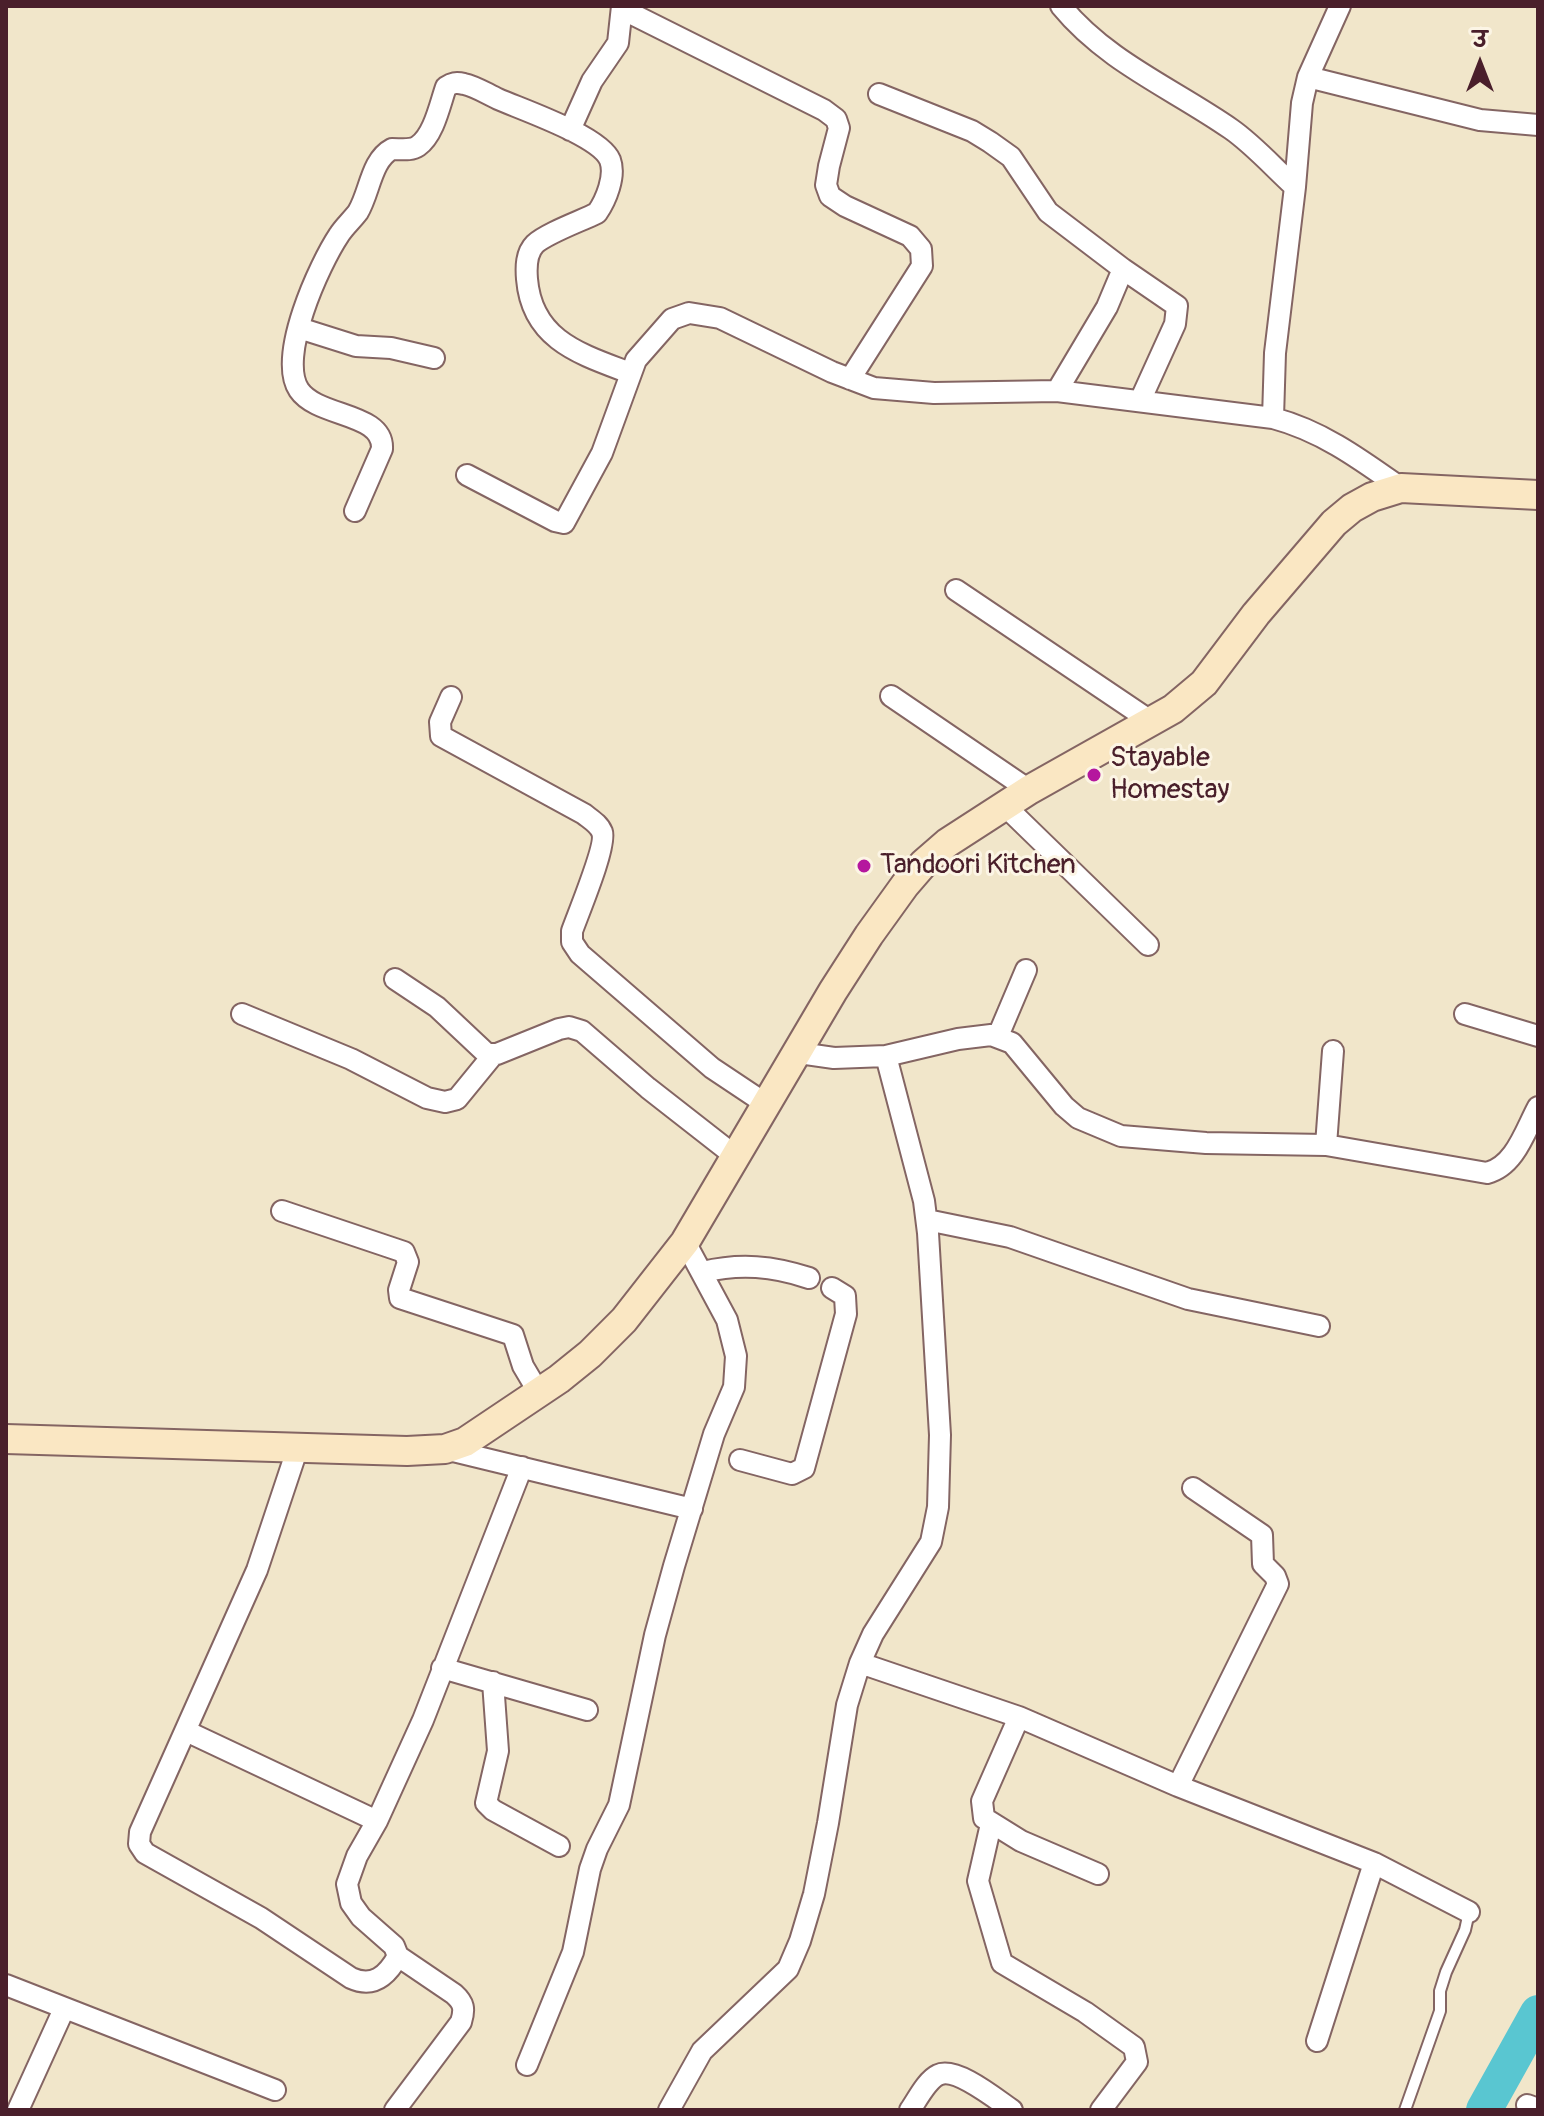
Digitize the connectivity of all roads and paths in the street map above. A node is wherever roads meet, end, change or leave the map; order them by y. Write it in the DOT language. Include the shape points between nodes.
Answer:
graph roads {
  1 [pos="1061,6"];
  2 [pos="1340,6"];
  3 [pos="622,7"];
  4 [pos="1308,77"];
  5 [pos="879,94"];
  6 [pos="1538,125"];
  7 [pos="570,130"];
  8 [pos="1295,187"];
  9 [pos="1123,269"];
  10 [pos="299,328"];
  11 [pos="434,358"];
  12 [pos="630,373"];
  13 [pos="850,379"];
  14 [pos="1057,391"];
  15 [pos="1140,401"];
  16 [pos="1273,418"];
  17 [pos="467,475"];
  18 [pos="1401,488"];
  19 [pos="1538,495"];
  20 [pos="355,511"];
  21 [pos="956,590"];
  22 [pos="891,696"];
  23 [pos="451,697"];
  24 [pos="1152,722"];
  25 [pos="1029,790"];
  26 [pos="1004,805"];
  27 [pos="1148,945"];
  28 [pos="1026,970"];
  29 [pos="395,979"];
  30 [pos="242,1014"];
  31 [pos="1465,1014"];
  32 [pos="998,1036"];
  33 [pos="1538,1036"];
  34 [pos="1333,1051"];
  35 [pos="799,1053"];
  36 [pos="493,1055"];
  37 [pos="886,1056"];
  38 [pos="766,1104"];
  39 [pos="1538,1107"];
  40 [pos="1326,1145"];
  41 [pos="735,1156"];
  42 [pos="282,1211"];
  43 [pos="927,1220"];
  44 [pos="685,1242"];
  45 [pos="703,1272"];
  46 [pos="809,1278"];
  47 [pos="832,1288"];
  48 [pos="1319,1326"];
  49 [pos="539,1393"];
  50 [pos="6,1439"];
  51 [pos="298,1447"];
  52 [pos="445,1449"];
  53 [pos="740,1460"];
  54 [pos="522,1467"];
  55 [pos="1193,1488"];
  56 [pos="692,1509"];
  57 [pos="860,1663"];
  58 [pos="442,1668"];
  59 [pos="493,1682"];
  60 [pos="587,1710"];
  61 [pos="1019,1717"];
  62 [pos="186,1731"];
  63 [pos="1178,1786"];
  64 [pos="377,1821"];
  65 [pos="991,1824"];
  66 [pos="559,1846"];
  67 [pos="1374,1863"];
  68 [pos="1098,1874"];
  69 [pos="1469,1912"];
  70 [pos="398,1956"];
  71 [pos="6,1985"];
  72 [pos="64,2009"];
  73 [pos="1317,2041"];
  74 [pos="527,2065"];
  75 [pos="275,2090"];
  76 [pos="18,2110"];
  77 [pos="395,2110"];
  78 [pos="669,2110"];
  79 [pos="910,2110"];
  80 [pos="1012,2110"];
  81 [pos="1101,2110"];
  82 [pos="1405,2110"];
  1 -- 8 [label="street" via="1121,62 1232,130"];
  2 -- 4 [label="street"];
  3 -- 7 [label="street" via="618,43 592,81"];
  3 -- 13 [label="street" via="836,119 839,128 826,185 830,196 910,236 921,249 922,266"];
  4 -- 6 [label="street" via="1480,120"];
  4 -- 8 [label="street"];
  5 -- 9 [label="street" via="972,131 1011,157 1048,212"];
  7 -- 10 [label="street" via="465,84 446,87 420,145 392,149 380,159 359,210 338,236 314,282"];
  7 -- 12 [label="street" via="603,150 611,179 597,213 535,244 527,256 528,294 535,315 557,339"];
  8 -- 16 [label="street" via="1275,353"];
  9 -- 14 [label="street" via="1107,307"];
  9 -- 15 [label="street" via="1177,306 1175,324"];
  10 -- 11 [label="street" via="356,346"];
  10 -- 20 [label="street" via="292,353 300,393 308,402 375,427 383,438"];
  12 -- 13 [label="street" via="672,319 689,313 720,318"];
  12 -- 17 [label="street" via="602,453 564,523"];
  13 -- 14 [label="street" via="874,388 934,393"];
  14 -- 15 [label="street"];
  15 -- 16 [label="street"];
  16 -- 18 [label="street" via="1322,436"];
  18 -- 19 [label="street"];
  18 -- 24 [label="street" via="1372,497 1334,523 1204,683"];
  21 -- 24 [label="street"];
  22 -- 25 [label="street"];
  23 -- 38 [label="street" via="440,722 441,736 584,814 601,831 599,855 572,931 580,954 712,1068"];
  24 -- 25 [label="street"];
  25 -- 26 [label="street"];
  26 -- 27 [label="street"];
  26 -- 35 [label="street" via="947,843 905,885 833,991"];
  28 -- 32 [label="street"];
  29 -- 36 [label="street" via="437,1007 480,1050"];
  30 -- 36 [label="street" via="438,1102 457,1099"];
  31 -- 33 [label="street"];
  32 -- 37 [label="street" via="980,1035"];
  32 -- 40 [label="street" via="1012,1043 1078,1118 1121,1136"];
  34 -- 40 [label="street"];
  35 -- 37 [label="street"];
  35 -- 38 [label="street"];
  36 -- 41 [label="street" via="559,1029 576,1028"];
  37 -- 43 [label="street"];
  38 -- 41 [label="street"];
  39 -- 40 [label="street" via="1511,1158 1487,1173"];
  41 -- 44 [label="street"];
  42 -- 49 [label="street" via="404,1252 408,1262 400,1298 513,1335"];
  43 -- 48 [label="street" via="1010,1237 1188,1299"];
  43 -- 57 [label="street" via="940,1435 935,1526 923,1559"];
  44 -- 45 [label="street"];
  44 -- 49 [label="street" via="618,1327"];
  45 -- 46 [label="street" via="744,1265"];
  45 -- 56 [label="street" via="727,1320 736,1356 734,1387"];
  47 -- 53 [label="street" via="845,1296 846,1314 804,1468 792,1474"];
  49 -- 52 [label="street" via="465,1442"];
  50 -- 51 [label="street"];
  51 -- 52 [label="street"];
  51 -- 62 [label="street" via="257,1570"];
  52 -- 54 [label="street"];
  54 -- 56 [label="street"];
  54 -- 58 [label="street"];
  55 -- 63 [label="street" via="1262,1535 1263,1564 1278,1584"];
  56 -- 74 [label="street" via="655,1635 619,1805 597,1849 573,1952"];
  57 -- 61 [label="street"];
  57 -- 78 [label="street" via="800,1941 788,1969 702,2051"];
  58 -- 59 [label="street"];
  58 -- 64 [label="street"];
  59 -- 60 [label="street"];
  59 -- 66 [label="street" via="498,1751 486,1803"];
  61 -- 63 [label="street"];
  61 -- 65 [label="street" via="982,1801 984,1818"];
  62 -- 64 [label="street"];
  62 -- 70 [label="street" via="140,1832 141,1850 360,1982 378,1981"];
  63 -- 67 [label="street"];
  64 -- 70 [label="street" via="351,1870 347,1893 361,1917"];
  65 -- 68 [label="street"];
  65 -- 81 [label="street" via="978,1881 1002,1963 1134,2047 1137,2062"];
  67 -- 69 [label="street"];
  67 -- 73 [label="street"];
  69 -- 82 [label="lane"];
  70 -- 77 [label="street" via="454,1994 464,2011"];
  71 -- 72 [label="street"];
  72 -- 75 [label="street"];
  72 -- 76 [label="street"];
  79 -- 80 [label="street" via="935,2077 945,2073 960,2075"];
}
